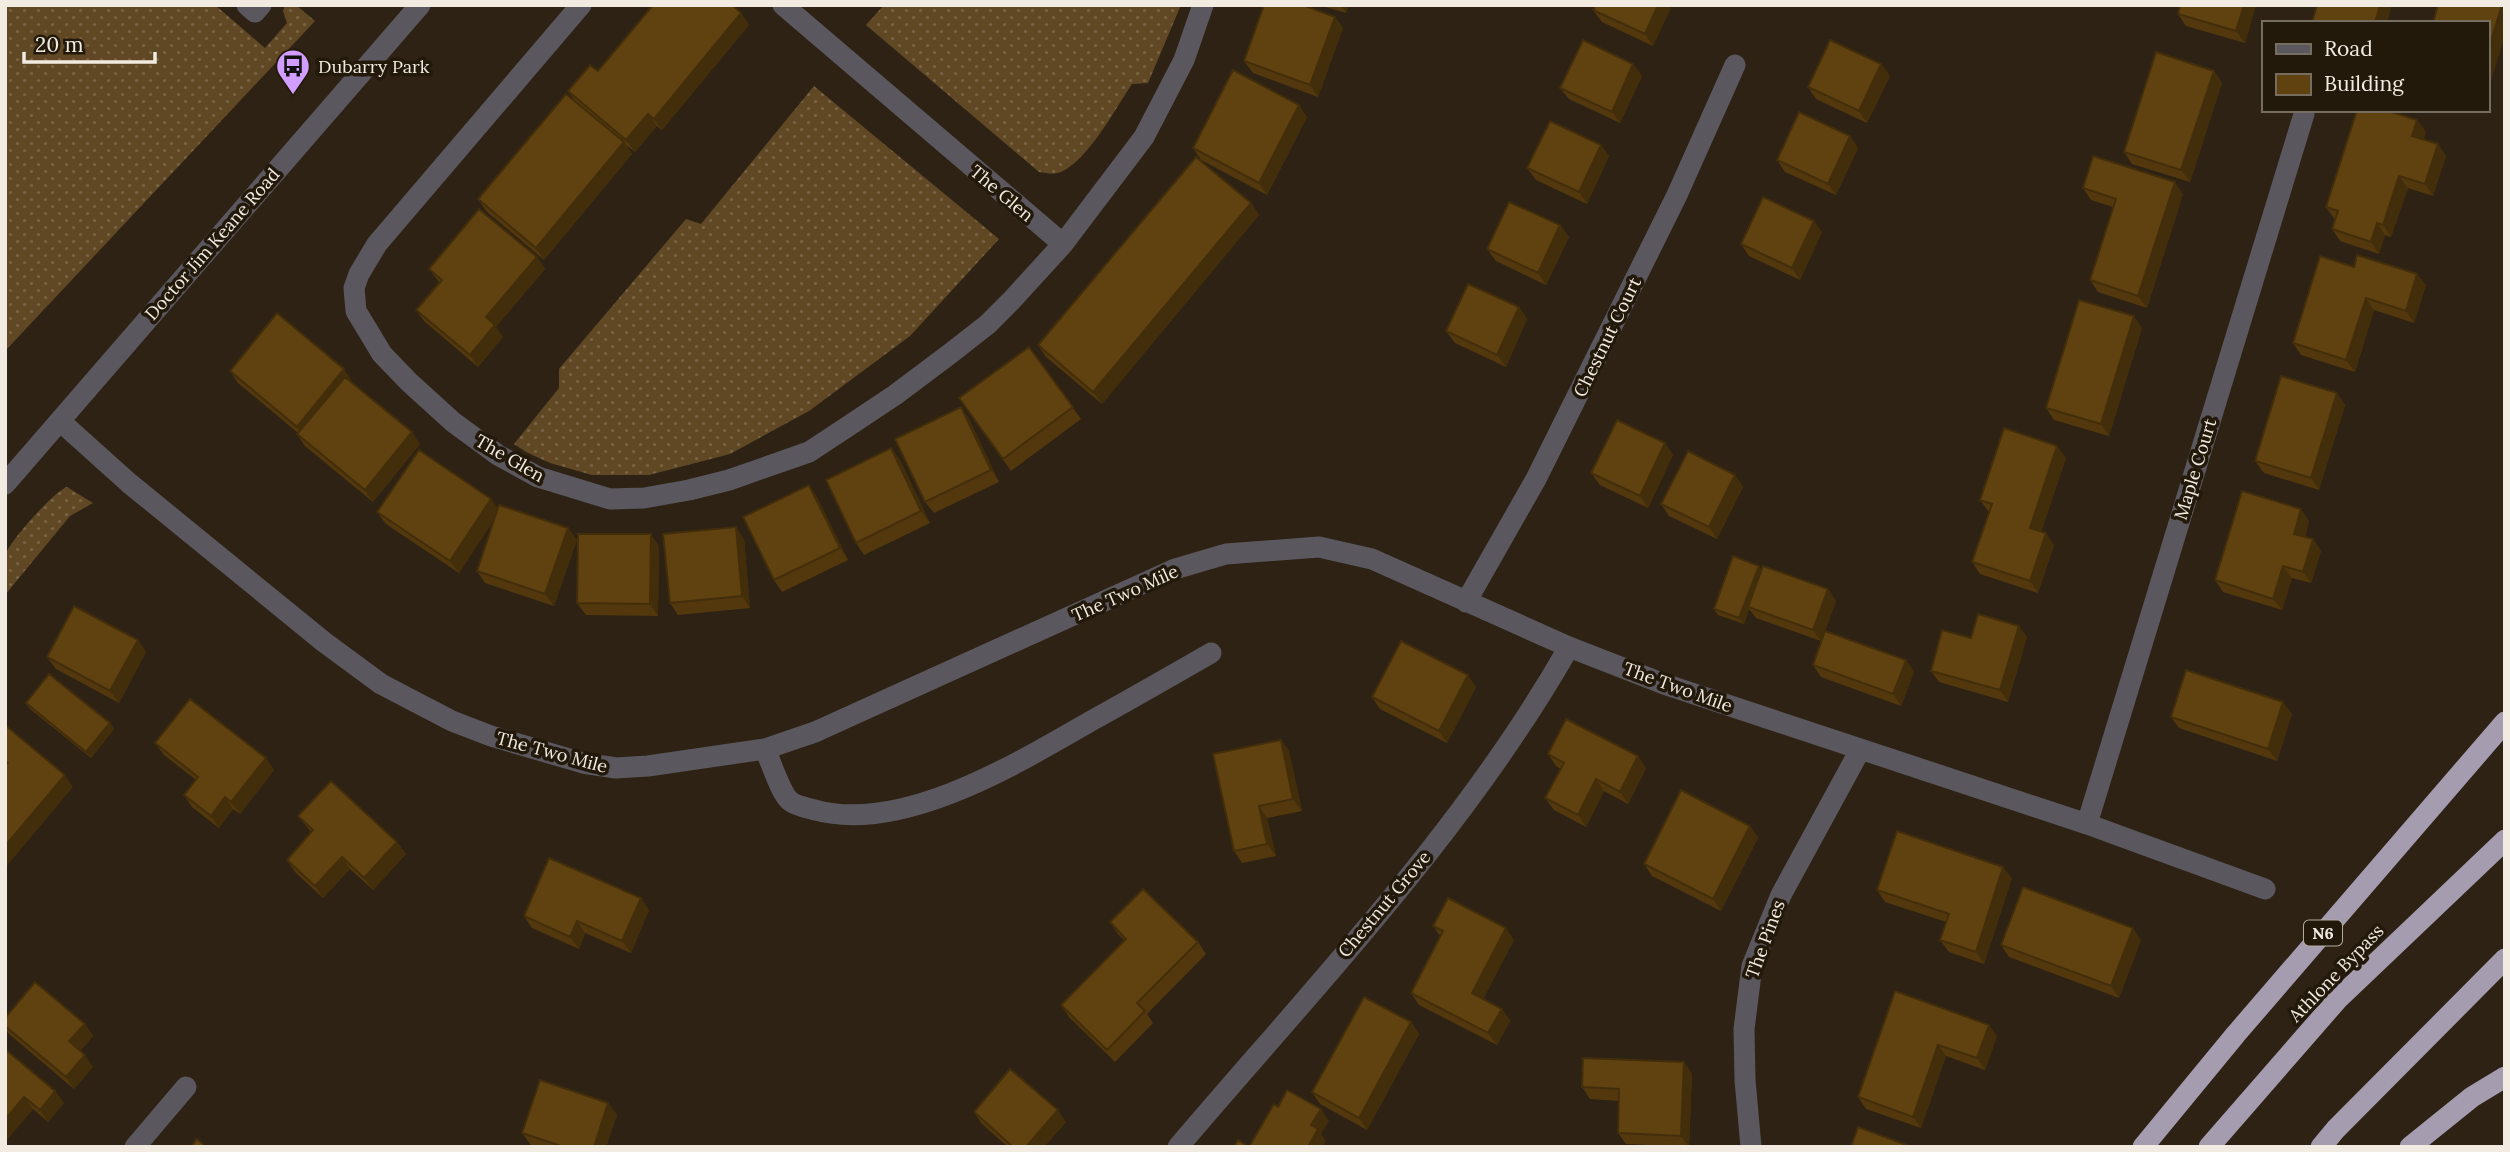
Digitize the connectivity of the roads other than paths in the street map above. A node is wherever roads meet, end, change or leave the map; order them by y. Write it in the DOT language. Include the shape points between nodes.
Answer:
graph roads {
  1 [pos="247,5"];
  2 [pos="261,5"];
  3 [pos="420,5"];
  4 [pos="581,5"];
  5 [pos="783,5"];
  6 [pos="1203,5"];
  7 [pos="1735,65"];
  8 [pos="2304,114"];
  9 [pos="1063,244"];
  10 [pos="60,421"];
  11 [pos="5,484"];
  12 [pos="1466,602"];
  13 [pos="1569,647"];
  14 [pos="1211,653"];
  15 [pos="2505,722"];
  16 [pos="765,749"];
  17 [pos="1860,750"];
  18 [pos="2087,824"];
  19 [pos="2505,840"];
  20 [pos="2265,889"];
  21 [pos="2505,959"];
  22 [pos="2505,1077"];
  23 [pos="186,1087"];
  24 [pos="135,1147"];
  25 [pos="1178,1147"];
  26 [pos="1751,1147"];
  27 [pos="2143,1147"];
  28 [pos="2209,1147"];
  29 [pos="2321,1147"];
  30 [pos="2410,1147"];
  1 -- 2 [label="street" via="255,12"];
  3 -- 10 [label="street, Doctor Jim Keane Road"];
  4 -- 9 [label="street, The Glen" via="377,244 354,288 356,311 365,328 409,382 453,422 538,477 610,499 644,498 729,480 809,452 895,396 988,324"];
  5 -- 9 [label="street, The Glen"];
  6 -- 9 [label="street, The Glen" via="1184,60 1156,117"];
  7 -- 12 [label="street, Chestnut Court" via="1677,195 1536,479"];
  8 -- 18 [label="street, Maple Court"];
  10 -- 11 [label="street, Doctor Jim Keane Road"];
  10 -- 16 [label="street, The Two Mile" via="324,642 381,684 452,720 537,751 616,768"];
  12 -- 13 [label="street, The Two Mile"];
  12 -- 16 [label="street, The Two Mile" via="1372,559 1319,547 1226,554 1175,569 874,707"];
  13 -- 17 [label="street, The Two Mile"];
  13 -- 25 [label="street, Chestnut Grove" via="1473,792 1404,882"];
  14 -- 16 [label="street" via="1011,766 926,803 862,815 825,813 795,804 780,788"];
  15 -- 27 [label="highway, N6"];
  17 -- 18 [label="street, The Two Mile"];
  17 -- 26 [label="street, The Pines" via="1781,895 1752,965 1744,1029"];
  18 -- 20 [label="street, The Two Mile"];
  19 -- 28 [label="highway, Athlone Bypass" via="2337,1000"];
  21 -- 29 [label="highway"];
  22 -- 30 [label="highway"];
  23 -- 24 [label="street"];
}
